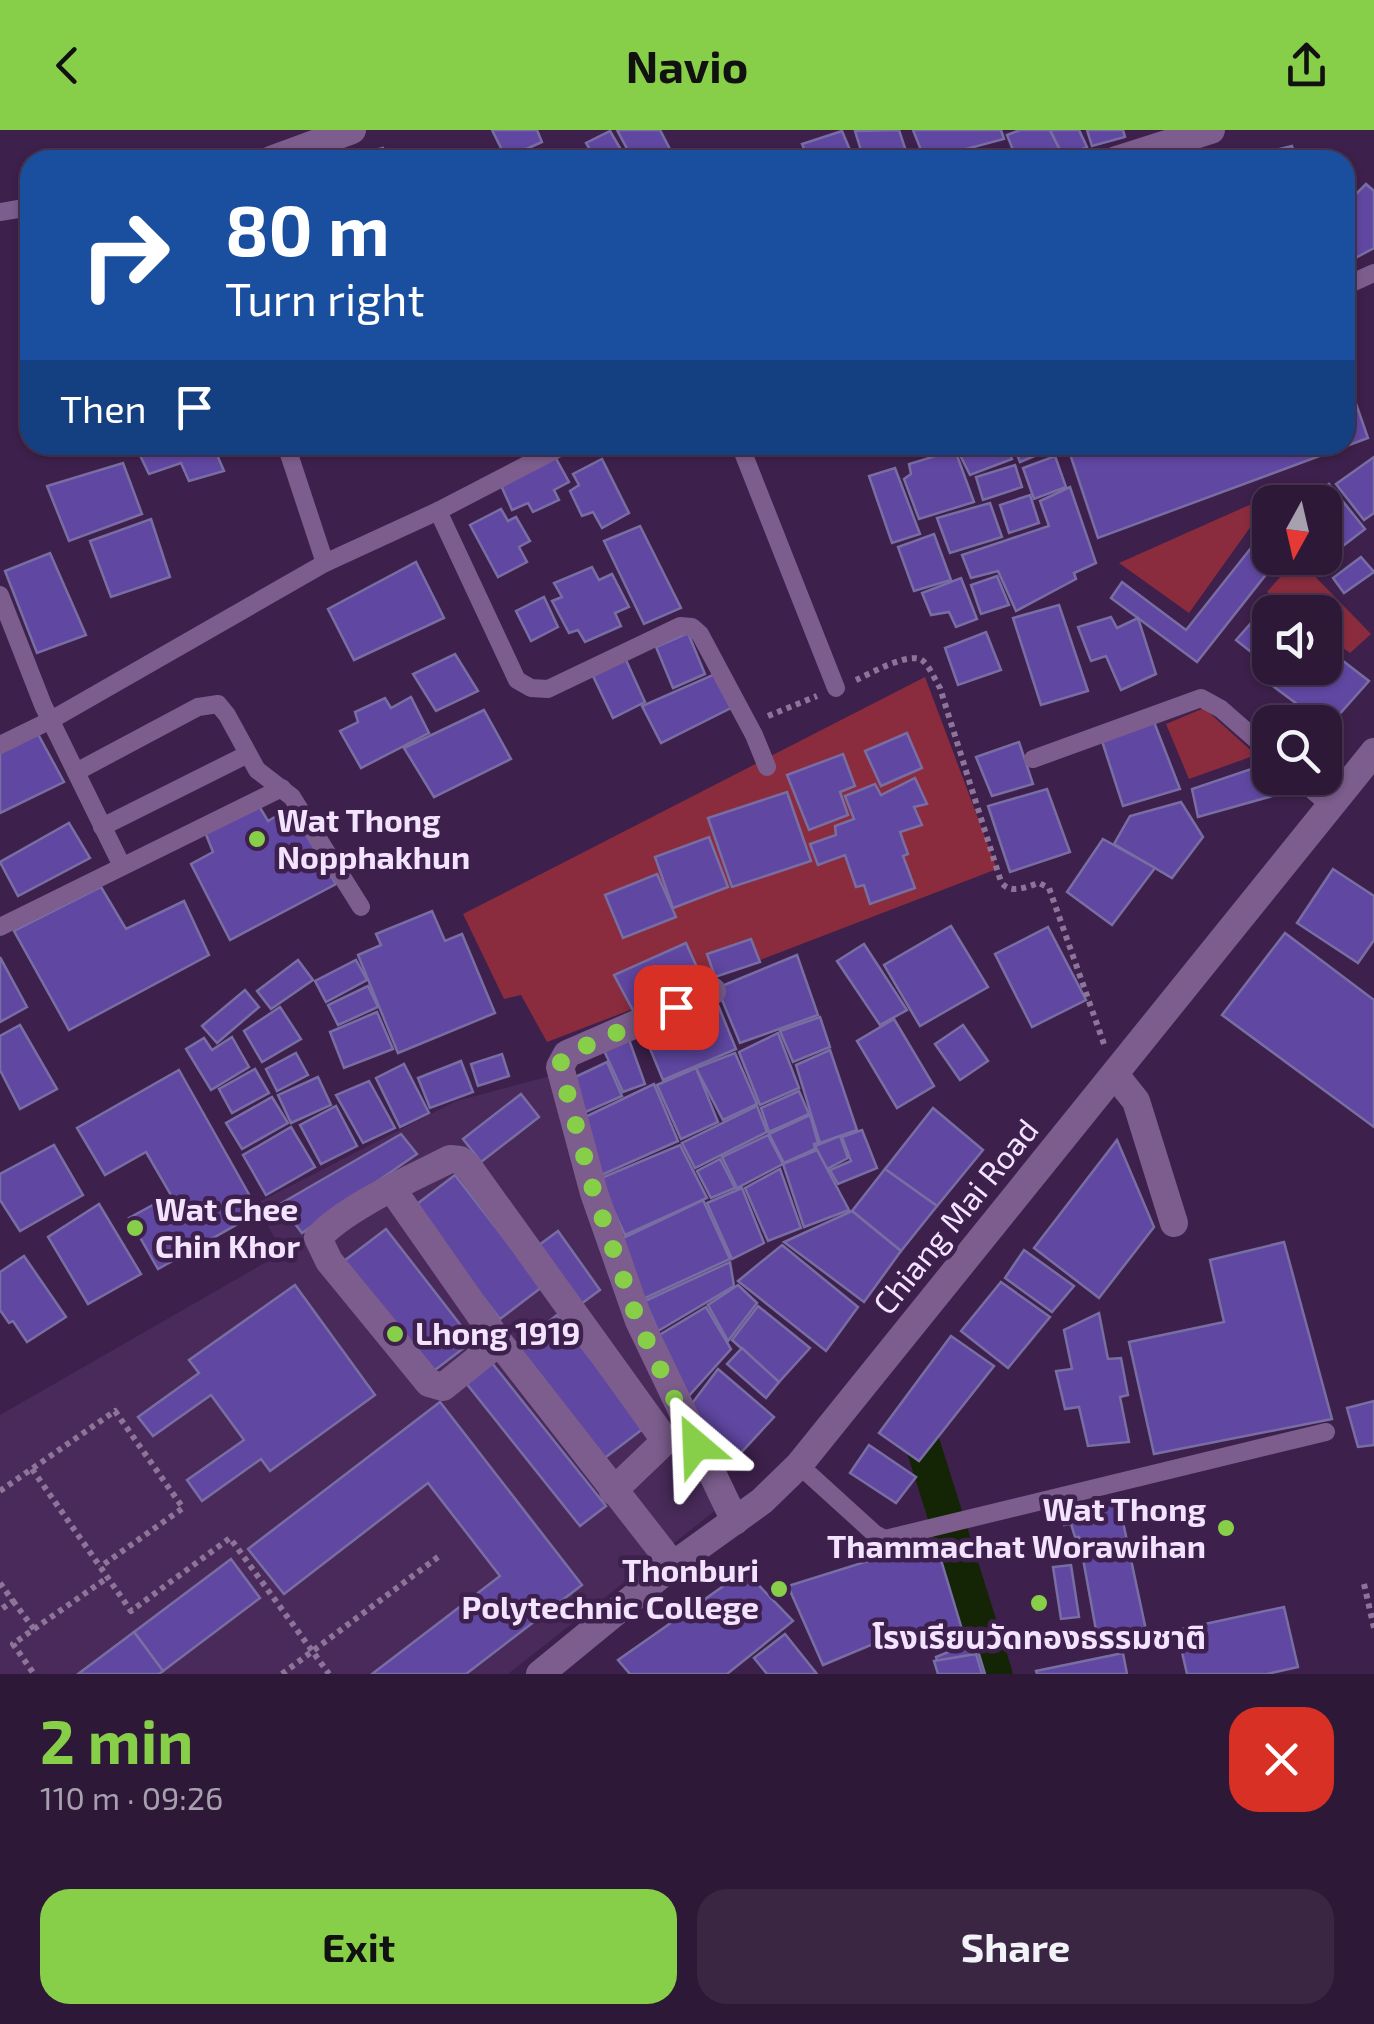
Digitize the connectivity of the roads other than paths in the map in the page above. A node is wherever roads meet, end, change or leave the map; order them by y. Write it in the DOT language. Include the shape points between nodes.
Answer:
graph roads {
  1 [pos="352,130"];
  2 [pos="1211,130"];
  3 [pos="298,150"];
  4 [pos="1148,150"];
  5 [pos="289,455"];
  6 [pos="546,455"];
  7 [pos="744,455"];
  8 [pos="438,511"];
  9 [pos="325,564"];
  10 [pos="0,595"];
  11 [pos="836,688"];
  12 [pos="52,720"];
  13 [pos="1252,736"];
  14 [pos="0,745"];
  15 [pos="1374,752"];
  16 [pos="248,754"];
  17 [pos="1034,759"];
  18 [pos="766,765"];
  19 [pos="76,772"];
  20 [pos="282,788"];
  21 [pos="1317,795"];
  22 [pos="1332,803"];
  23 [pos="102,827"];
  24 [pos="122,866"];
  25 [pos="361,908"];
  26 [pos="0,927"];
  27 [pos="712,991"];
  28 [pos="1116,1076"];
  29 [pos="392,1189"];
  30 [pos="1174,1224"];
  31 [pos="500,1342"];
  32 [pos="1326,1432"];
  33 [pos="799,1465"];
  34 [pos="613,1490"];
  35 [pos="734,1521"];
  36 [pos="673,1564"];
  37 [pos="540,1674"];
  1 -- 3 [label="street"];
  2 -- 4 [label="street"];
  5 -- 9 [label="lane"];
  6 -- 8 [label="lane"];
  7 -- 11 [label="lane"];
  8 -- 9 [label="lane"];
  8 -- 18 [label="lane" via="517,680 548,689 680,626 692,627"];
  9 -- 12 [label="lane"];
  10 -- 12 [label="lane"];
  12 -- 14 [label="lane"];
  12 -- 19 [label="lane"];
  13 -- 17 [label="lane" via="1201,698"];
  15 -- 22 [label="street, Chiang Mai Road"];
  16 -- 19 [label="lane" via="222,706 210,703"];
  16 -- 20 [label="lane"];
  16 -- 23 [label="lane"];
  19 -- 23 [label="lane"];
  20 -- 24 [label="lane"];
  20 -- 25 [label="lane"];
  21 -- 22 [label="lane"];
  22 -- 28 [label="street, Chiang Mai Road"];
  23 -- 24 [label="lane"];
  24 -- 26 [label="lane"];
  27 -- 35 [label="street" via="567,1054 560,1066 638,1322"];
  28 -- 30 [label="street" via="1136,1100"];
  28 -- 33 [label="street, Chiang Mai Road"];
  29 -- 31 [label="street"];
  29 -- 31 [label="street" via="318,1238 329,1261 429,1383 443,1387"];
  29 -- 34 [label="street" via="450,1159 470,1169 662,1436 661,1445"];
  31 -- 34 [label="street"];
  32 -- 33 [label="lane" via="885,1538"];
  33 -- 35 [label="street, Chiang Mai Road"];
  34 -- 36 [label="street"];
  35 -- 36 [label="street, Chiang Mai Road"];
  36 -- 37 [label="street, Chiang Mai Road"];
}
